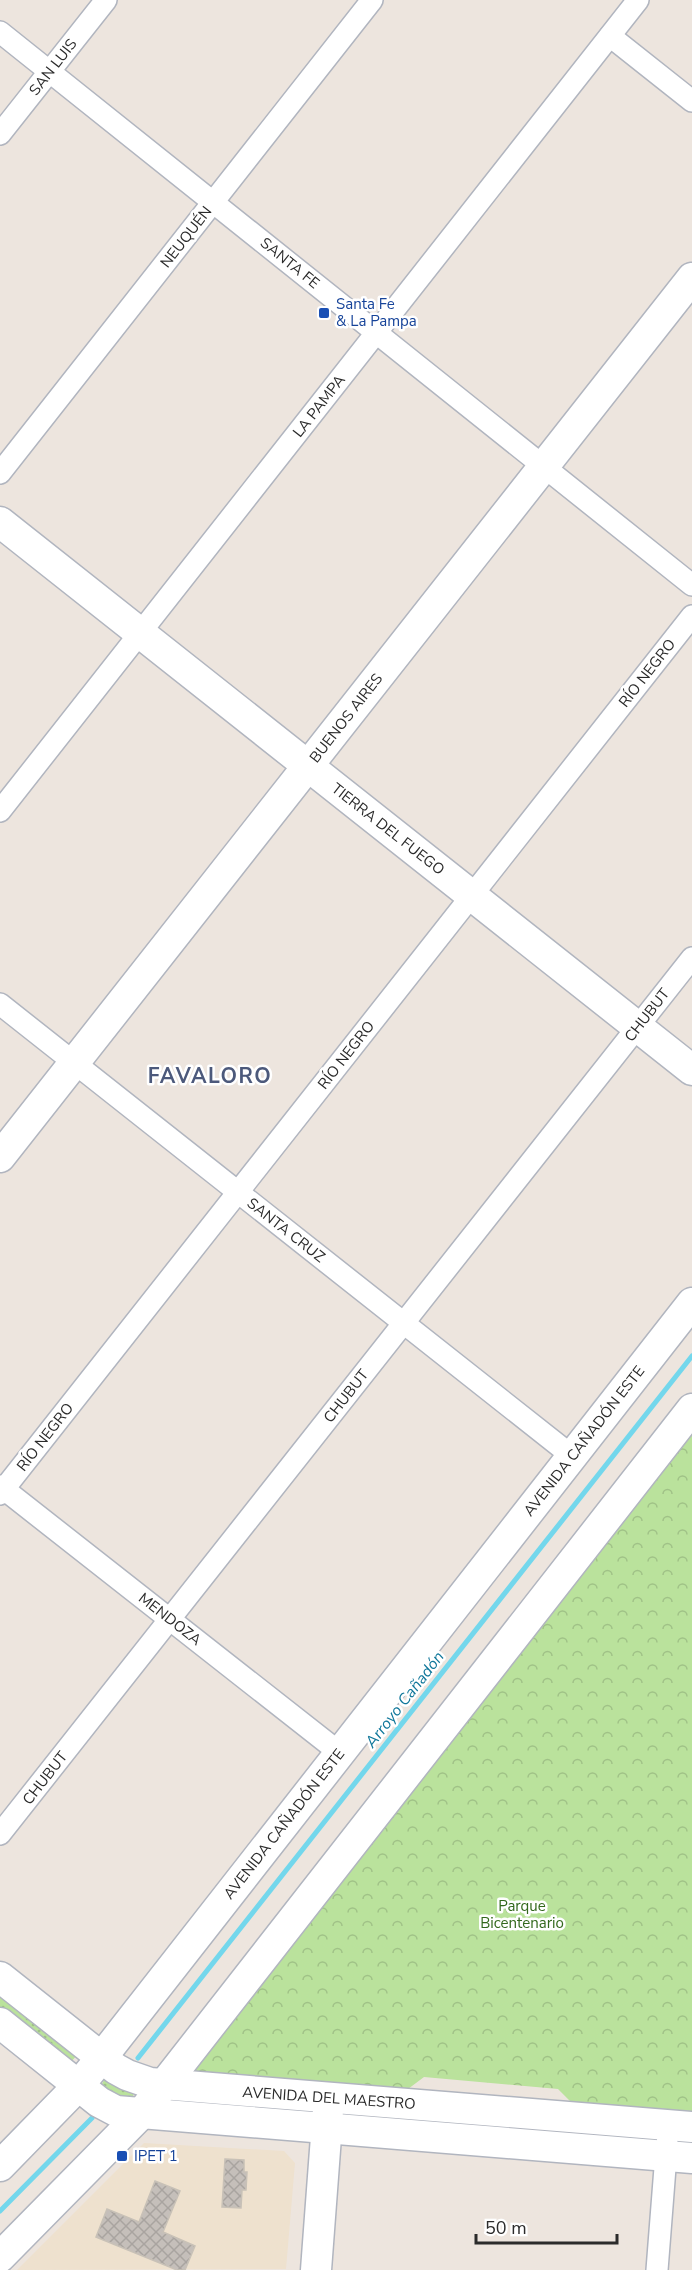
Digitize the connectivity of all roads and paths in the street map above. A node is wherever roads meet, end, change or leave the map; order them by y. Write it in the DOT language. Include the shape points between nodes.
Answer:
graph roads {
  1 [pos="106,0"];
  2 [pos="372,0"];
  3 [pos="638,0"];
  4 [pos="0,32"];
  5 [pos="610,36"];
  6 [pos="50,71"];
  7 [pos="692,101"];
  8 [pos="0,134"];
  9 [pos="213,202"];
  10 [pos="692,278"];
  11 [pos="377,333"];
  12 [pos="544,466"];
  13 [pos="0,473"];
  14 [pos="0,522"];
  15 [pos="692,585"];
  16 [pos="692,616"];
  17 [pos="140,633"];
  18 [pos="308,766"];
  19 [pos="0,811"];
  20 [pos="472,895"];
  21 [pos="692,958"];
  22 [pos="0,1004"];
  23 [pos="638,1027"];
  24 [pos="74,1063"];
  25 [pos="692,1070"];
  26 [pos="0,1157"];
  27 [pos="238,1192"];
  28 [pos="692,1303"];
  29 [pos="404,1323"];
  30 [pos="692,1409"];
  31 [pos="572,1456"];
  32 [pos="1,1490"];
  33 [pos="170,1619"];
  34 [pos="340,1753"];
  35 [pos="0,1834"];
  36 [pos="0,1977"];
  37 [pos="0,2023"];
  38 [pos="102,2057"];
  39 [pos="79,2085"];
  40 [pos="163,2086"];
  41 [pos="329,2098"];
  42 [pos="141,2114"];
  43 [pos="680,2126"];
  44 [pos="327,2129"];
  45 [pos="679,2157"];
  46 [pos="0,2166"];
  47 [pos="0,2257"];
  48 [pos="316,2270"];
  49 [pos="657,2270"];
  1 -- 6 [label="street, SAN LUIS"];
  2 -- 9 [label="street, NEUQUÉN"];
  3 -- 5 [label="street, LA PAMPA"];
  4 -- 6 [label="street, SANTA FE"];
  5 -- 7 [label="street"];
  5 -- 11 [label="street, LA PAMPA"];
  6 -- 8 [label="street, SAN LUIS"];
  6 -- 9 [label="street, SANTA FE"];
  9 -- 11 [label="street, SANTA FE"];
  9 -- 13 [label="street, NEUQUÉN"];
  10 -- 12 [label="street, BUENOS AIRES"];
  11 -- 12 [label="street, SANTA FE"];
  11 -- 17 [label="street, LA PAMPA"];
  12 -- 15 [label="street, SANTA FE"];
  12 -- 18 [label="street, BUENOS AIRES"];
  14 -- 17 [label="street, TIERRA DEL FUEGO"];
  16 -- 20 [label="street, RÍO NEGRO"];
  17 -- 18 [label="street, TIERRA DEL FUEGO"];
  17 -- 19 [label="street, LA PAMPA"];
  18 -- 20 [label="street, TIERRA DEL FUEGO"];
  18 -- 24 [label="street, BUENOS AIRES"];
  20 -- 23 [label="street, TIERRA DEL FUEGO"];
  20 -- 27 [label="street, RÍO NEGRO"];
  21 -- 23 [label="street, CHUBUT"];
  22 -- 24 [label="street, SANTA CRUZ"];
  23 -- 25 [label="street, TIERRA DEL FUEGO"];
  23 -- 29 [label="street, CHUBUT"];
  24 -- 26 [label="street, BUENOS AIRES"];
  24 -- 27 [label="street, SANTA CRUZ"];
  27 -- 29 [label="street, SANTA CRUZ"];
  27 -- 32 [label="street, RÍO NEGRO"];
  28 -- 31 [label="street, AVENIDA CAÑADÓN ESTE"];
  29 -- 31 [label="street, SANTA CRUZ"];
  29 -- 33 [label="street, CHUBUT"];
  30 -- 40 [label="street"];
  31 -- 34 [label="street, AVENIDA CAÑADÓN ESTE"];
  32 -- 33 [label="street, MENDOZA"];
  33 -- 34 [label="street, MENDOZA"];
  33 -- 35 [label="street, CHUBUT"];
  34 -- 38 [label="street, AVENIDA CAÑADÓN ESTE"];
  36 -- 38 [label="street, AVENIDA DEL MAESTRO"];
  37 -- 39 [label="street, AVENIDA DEL MAESTRO"];
  38 -- 39 [label="street, AVENIDA CAÑADÓN ESTE"];
  38 -- 40 [label="street, AVENIDA DEL MAESTRO" via="128,2075"];
  39 -- 42 [label="street, AVENIDA DEL MAESTRO" via="107,2108"];
  39 -- 46 [label="street, AVENIDA CAÑADÓN ESTE"];
  40 -- 41 [label="street, AVENIDA DEL MAESTRO"];
  40 -- 42 [label="street"];
  41 -- 43 [label="street, AVENIDA DEL MAESTRO"];
  41 -- 44 [label="street"];
  42 -- 44 [label="street, AVENIDA DEL MAESTRO"];
  42 -- 47 [label="street"];
  43 -- 45 [label="street"];
  44 -- 45 [label="street, AVENIDA DEL MAESTRO"];
  44 -- 48 [label="street"];
  45 -- 49 [label="street"];
}
